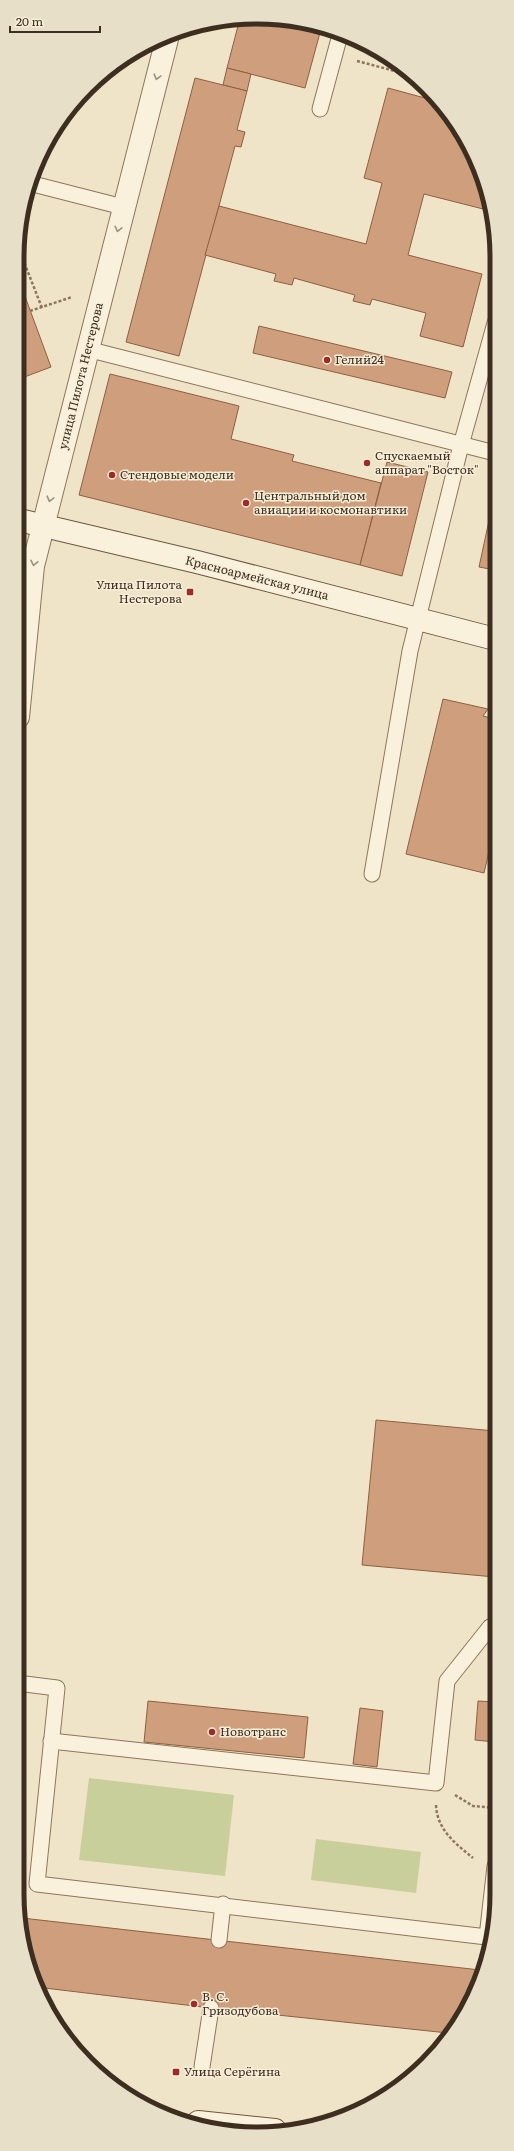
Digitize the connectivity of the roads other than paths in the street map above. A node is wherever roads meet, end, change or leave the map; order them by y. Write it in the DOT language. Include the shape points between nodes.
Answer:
graph roads {
  1 [pos="339,39"];
  2 [pos="166,43"];
  3 [pos="320,109"];
  4 [pos="35,185"];
  5 [pos="123,206"];
  6 [pos="490,341"];
  7 [pos="87,349"];
  8 [pos="461,445"];
  9 [pos="490,452"];
  10 [pos="24,521"];
  11 [pos="44,525"];
  12 [pos="418,619"];
  13 [pos="490,638"];
  14 [pos="24,657"];
  15 [pos="372,874"];
  16 [pos="490,1627"];
  17 [pos="24,1684"];
  18 [pos="51,1741"];
  19 [pos="223,1904"];
  20 [pos="486,1937"];
  21 [pos="219,1940"];
  22 [pos="211,2008"];
  23 [pos="202,2067"];
  24 [pos="227,2125"];
  25 [pos="246,2127"];
  1 -- 3 [label="lane"];
  2 -- 5 [label="street, улица Пилота Нестерова, one-way"];
  4 -- 5 [label="lane"];
  5 -- 7 [label="street, улица Пилота Нестерова, one-way"];
  6 -- 8 [label="lane"];
  7 -- 8 [label="lane"];
  7 -- 11 [label="street, улица Пилота Нестерова, one-way"];
  8 -- 9 [label="lane"];
  8 -- 12 [label="lane"];
  10 -- 11 [label="street, Красноармейская улица"];
  11 -- 12 [label="street, Красноармейская улица"];
  11 -- 14 [label="street, улица Пилота Нестерова, one-way" via="33,566"];
  12 -- 13 [label="street, Красноармейская улица"];
  12 -- 15 [label="lane"];
  16 -- 18 [label="lane" via="447,1681 436,1783"];
  17 -- 18 [label="lane" via="57,1688"];
  18 -- 19 [label="lane" via="37,1884"];
  19 -- 20 [label="lane"];
  19 -- 21 [label="lane"];
  22 -- 23 [label="lane"];
  24 -- 25 [label="street"];
}
